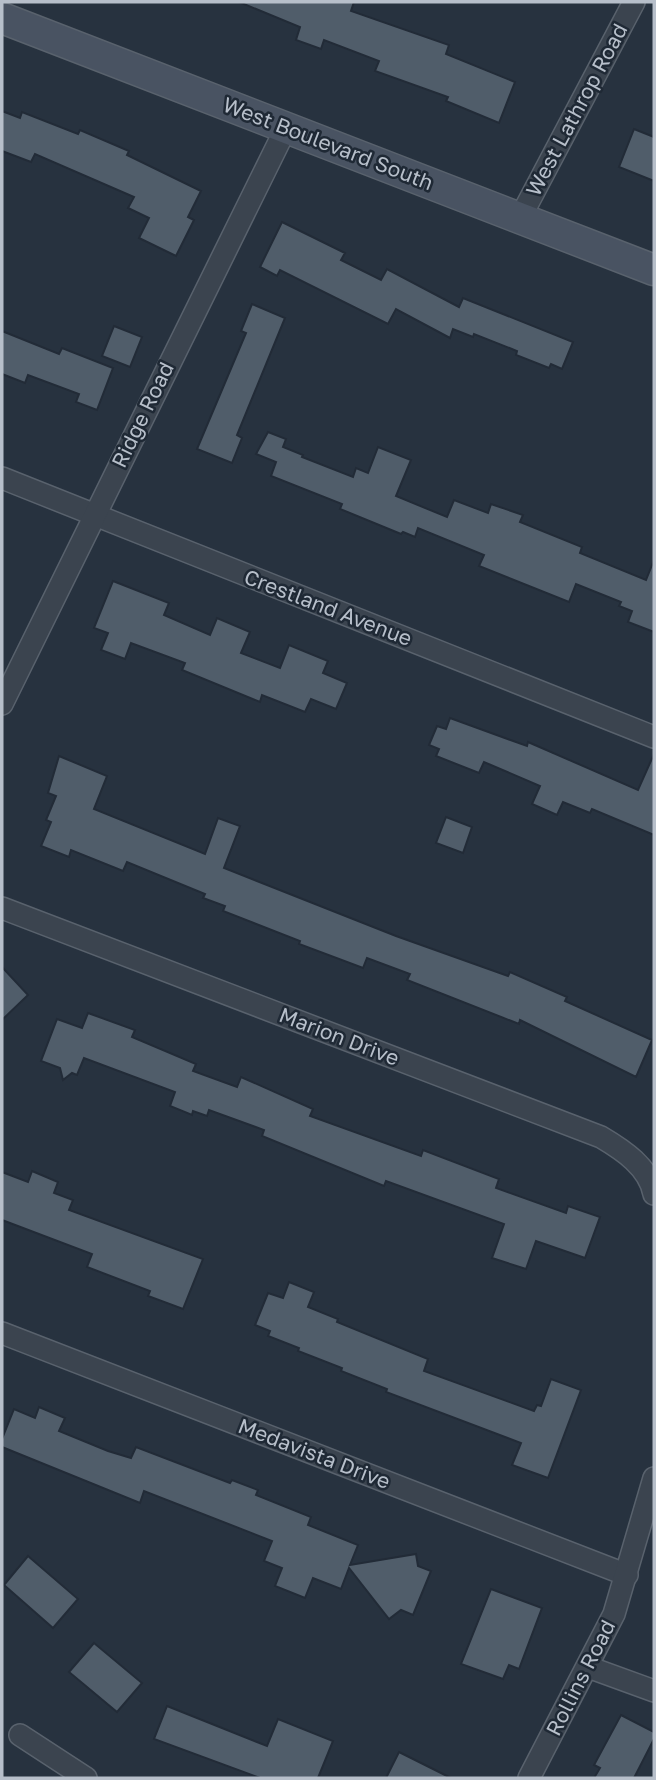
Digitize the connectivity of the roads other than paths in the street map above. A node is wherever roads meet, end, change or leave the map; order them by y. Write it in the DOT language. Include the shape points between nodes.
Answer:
graph roads {
  1 [pos="634,2"];
  2 [pos="2,18"];
  3 [pos="286,128"];
  4 [pos="520,218"];
  5 [pos="654,270"];
  6 [pos="2,478"];
  7 [pos="93,516"];
  8 [pos="2,704"];
  9 [pos="654,737"];
  10 [pos="2,908"];
  11 [pos="654,1194"];
  12 [pos="2,1333"];
  13 [pos="654,1478"];
  14 [pos="626,1575"];
  15 [pos="588,1667"];
  16 [pos="654,1691"];
  17 [pos="20,1735"];
  18 [pos="86,1778"];
  19 [pos="528,1778"];
  1 -- 4 [label="street, West Lathrop Road"];
  2 -- 3 [label="main road, West Boulevard South"];
  3 -- 4 [label="main road, West Boulevard South"];
  3 -- 7 [label="street, Ridge Road"];
  4 -- 5 [label="main road, West Boulevard South"];
  6 -- 7 [label="street, Crestland Avenue"];
  7 -- 8 [label="street, Ridge Road"];
  7 -- 9 [label="street, Crestland Avenue"];
  10 -- 11 [label="street, Marion Drive" via="601,1137 639,1165"];
  12 -- 14 [label="street, Medavista Drive"];
  13 -- 14 [label="street"];
  14 -- 15 [label="street, Rollins Road" via="614,1614"];
  15 -- 16 [label="street"];
  15 -- 19 [label="street, Rollins Road"];
  17 -- 18 [label="street"];
}
